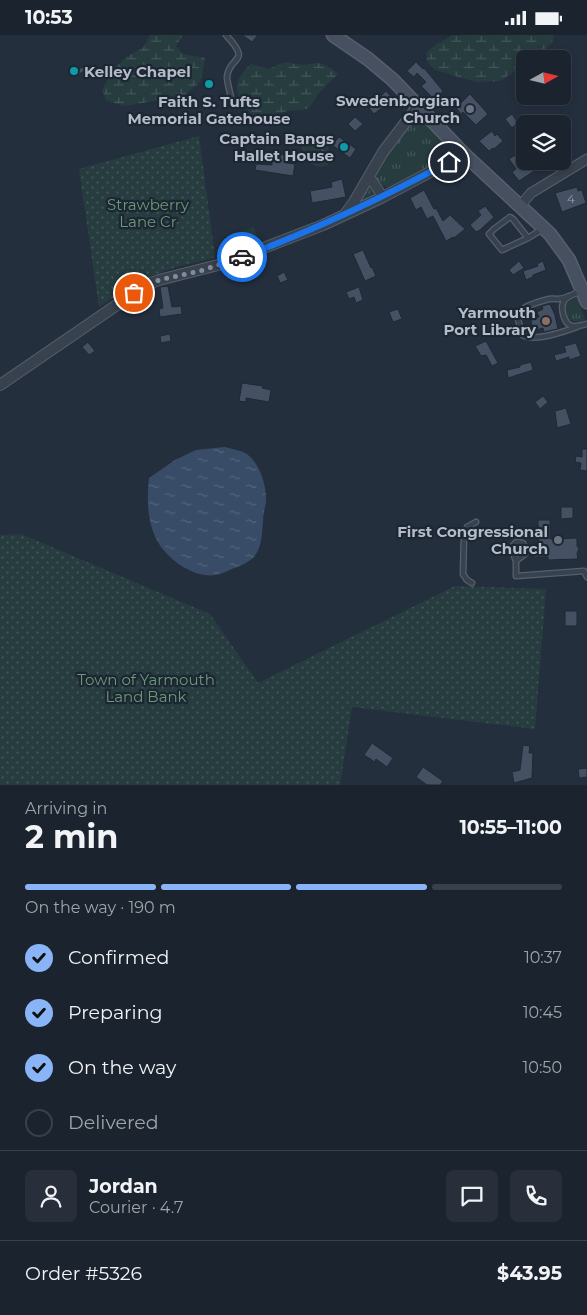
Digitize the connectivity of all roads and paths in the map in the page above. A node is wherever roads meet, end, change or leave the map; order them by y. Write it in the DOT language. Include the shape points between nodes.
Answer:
graph roads {
  1 [pos="226,35"];
  2 [pos="333,35"];
  3 [pos="231,97"];
  4 [pos="418,106"];
  5 [pos="464,155"];
  6 [pos="587,159"];
  7 [pos="369,176"];
  8 [pos="383,197"];
  9 [pos="520,206"];
  10 [pos="343,216"];
  11 [pos="544,228"];
  12 [pos="528,239"];
  13 [pos="569,296"];
  14 [pos="585,296"];
  15 [pos="587,324"];
  16 [pos="577,327"];
  17 [pos="0,385"];
  18 [pos="476,522"];
  19 [pos="516,561"];
  20 [pos="587,577"];
  21 [pos="472,583"];
  1 -- 3 [label="lane" via="239,55 227,78"];
  2 -- 4 [label="main road" via="382,70"];
  4 -- 5 [label="main road"];
  4 -- 7 [label="street"];
  5 -- 8 [label="street"];
  5 -- 9 [label="main road"];
  6 -- 9 [label="street" via="531,193"];
  7 -- 8 [label="street"];
  7 -- 10 [label="street"];
  8 -- 10 [label="street"];
  9 -- 11 [label="main road"];
  10 -- 17 [label="street" via="222,264 146,285"];
  11 -- 12 [label="lane"];
  11 -- 14 [label="main road" via="566,254"];
  12 -- 12 [label="lane" via="510,217 489,234 502,250"];
  13 -- 14 [label="lane"];
  13 -- 16 [label="lane" via="561,309 566,321"];
  13 -- 16 [label="lane" via="520,309 517,315 522,335 547,336"];
  15 -- 16 [label="lane"];
  18 -- 21 [label="lane" via="467,527 464,536 464,574"];
  19 -- 20 [label="lane" via="516,576 584,571"];
}
